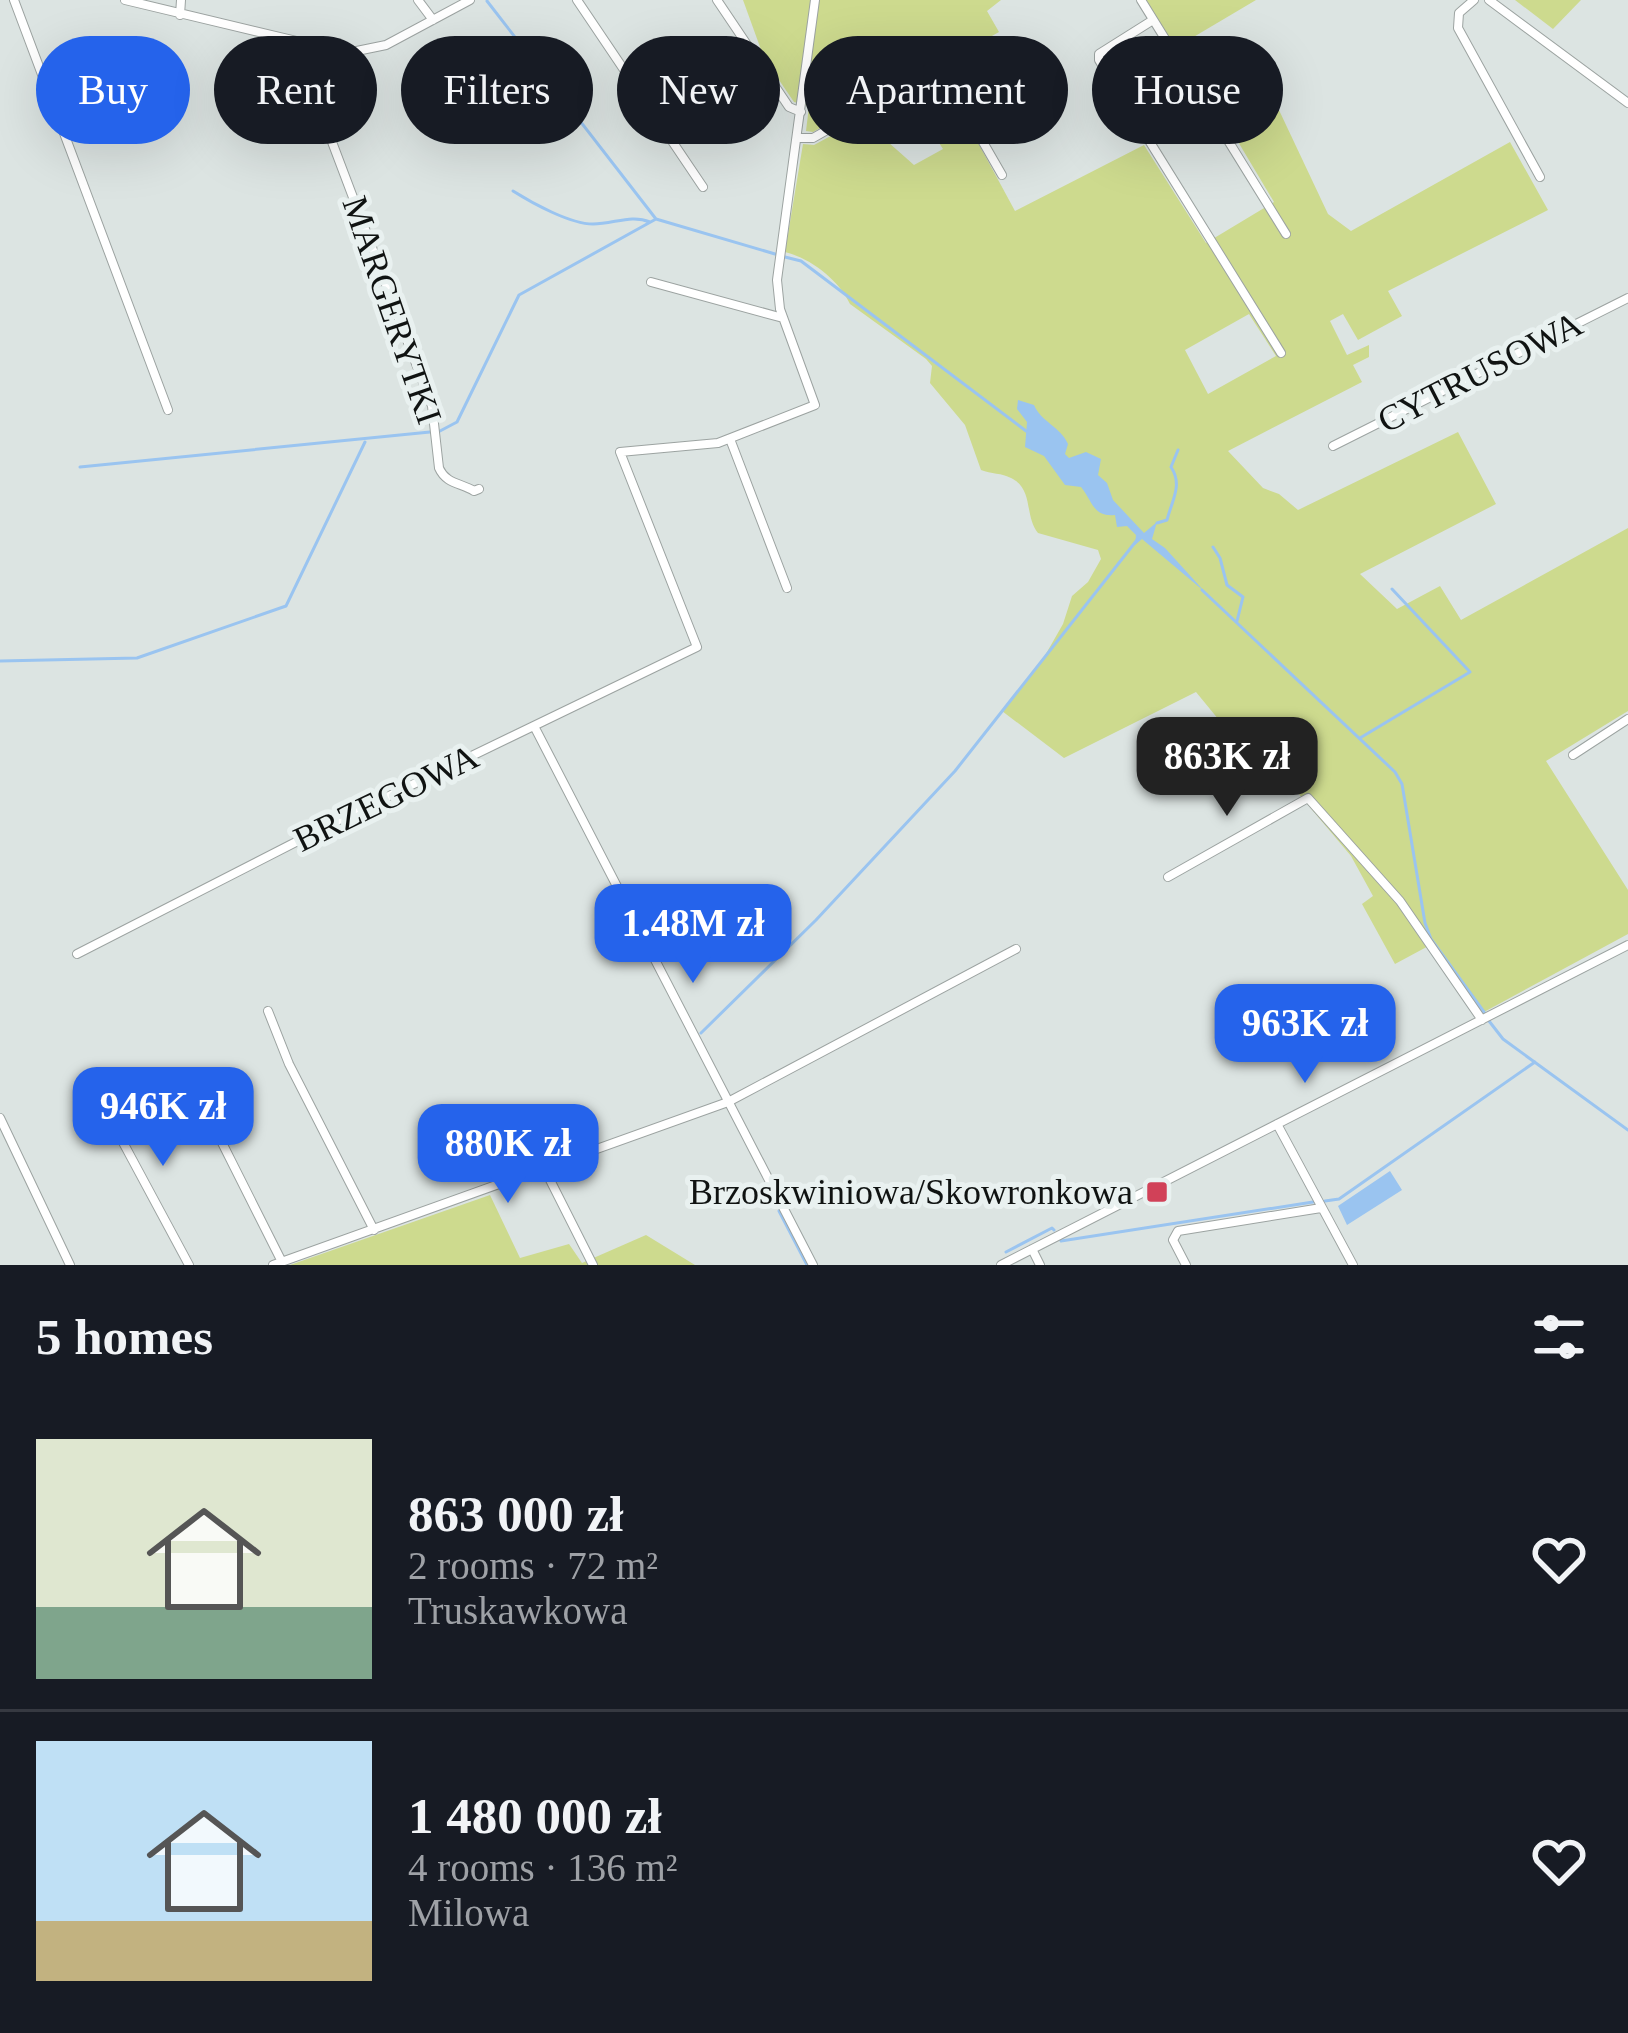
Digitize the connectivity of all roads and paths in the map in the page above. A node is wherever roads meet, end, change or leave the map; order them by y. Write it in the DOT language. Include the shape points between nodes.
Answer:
graph roads {
  1 [pos="14,0"];
  2 [pos="125,0"];
  3 [pos="181,0"];
  4 [pos="418,0"];
  5 [pos="470,0"];
  6 [pos="577,0"];
  7 [pos="717,0"];
  8 [pos="815,0"];
  9 [pos="1141,0"];
  10 [pos="1474,0"];
  11 [pos="1489,0"];
  12 [pos="176,14"];
  13 [pos="433,20"];
  14 [pos="1153,20"];
  15 [pos="267,36"];
  16 [pos="377,48"];
  17 [pos="1628,103"];
  18 [pos="801,112"];
  19 [pos="797,137"];
  20 [pos="333,144"];
  21 [pos="1002,176"];
  22 [pos="1540,177"];
  23 [pos="703,187"];
  24 [pos="1286,234"];
  25 [pos="651,282"];
  26 [pos="1628,298"];
  27 [pos="783,318"];
  28 [pos="1281,352"];
  29 [pos="168,410"];
  30 [pos="730,439"];
  31 [pos="1333,446"];
  32 [pos="476,490"];
  33 [pos="788,588"];
  34 [pos="1628,719"];
  35 [pos="534,726"];
  36 [pos="1573,755"];
  37 [pos="1168,877"];
  38 [pos="1628,946"];
  39 [pos="1016,949"];
  40 [pos="77,954"];
  41 [pos="268,1011"];
  42 [pos="1482,1020"];
  43 [pos="189,1077"];
  44 [pos="98,1094"];
  45 [pos="728,1102"];
  46 [pos="0,1118"];
  47 [pos="1277,1124"];
  48 [pos="545,1170"];
  49 [pos="1322,1208"];
  50 [pos="374,1230"];
  51 [pos="1032,1249"];
  52 [pos="277,1263"];
  53 [pos="70,1265"];
  54 [pos="189,1265"];
  55 [pos="593,1265"];
  56 [pos="813,1265"];
  57 [pos="1001,1265"];
  58 [pos="1040,1265"];
  59 [pos="1186,1265"];
  60 [pos="1353,1265"];
  1 -- 29 [label="street"];
  2 -- 12 [label="street"];
  3 -- 12 [label="street"];
  4 -- 13 [label="street"];
  5 -- 13 [label="street"];
  6 -- 23 [label="street"];
  7 -- 18 [label="street"];
  8 -- 18 [label="street"];
  9 -- 14 [label="street"];
  10 -- 22 [label="street" via="1459,13 1458,28"];
  11 -- 17 [label="street"];
  12 -- 15 [label="street"];
  13 -- 16 [label="street"];
  14 -- 24 [label="street"];
  14 -- 28 [label="street" via="1099,60"];
  18 -- 19 [label="street"];
  19 -- 21 [label="street" via="813,138 942,70"];
  19 -- 27 [label="street" via="777,280"];
  20 -- 32 [label="street, MARGERYTKI" via="431,406 442,476"];
  25 -- 27 [label="street"];
  26 -- 31 [label="street, CYTRUSOWA"];
  27 -- 30 [label="street" via="815,405"];
  30 -- 33 [label="street"];
  30 -- 35 [label="street, BRZEGOWA" via="620,452 697,647"];
  34 -- 36 [label="street"];
  35 -- 40 [label="street, BRZEGOWA"];
  35 -- 45 [label="street"];
  37 -- 42 [label="street" via="1308,798 1400,901"];
  38 -- 42 [label="street"];
  39 -- 45 [label="street"];
  41 -- 50 [label="street"];
  42 -- 47 [label="street"];
  43 -- 52 [label="street"];
  44 -- 54 [label="street"];
  45 -- 48 [label="street"];
  45 -- 56 [label="street"];
  46 -- 53 [label="street"];
  47 -- 49 [label="street"];
  47 -- 51 [label="street"];
  48 -- 50 [label="street"];
  48 -- 55 [label="street"];
  49 -- 59 [label="street" via="1182,1230 1173,1240"];
  49 -- 60 [label="street"];
  50 -- 52 [label="street"];
  51 -- 57 [label="street"];
  51 -- 58 [label="street"];
}
